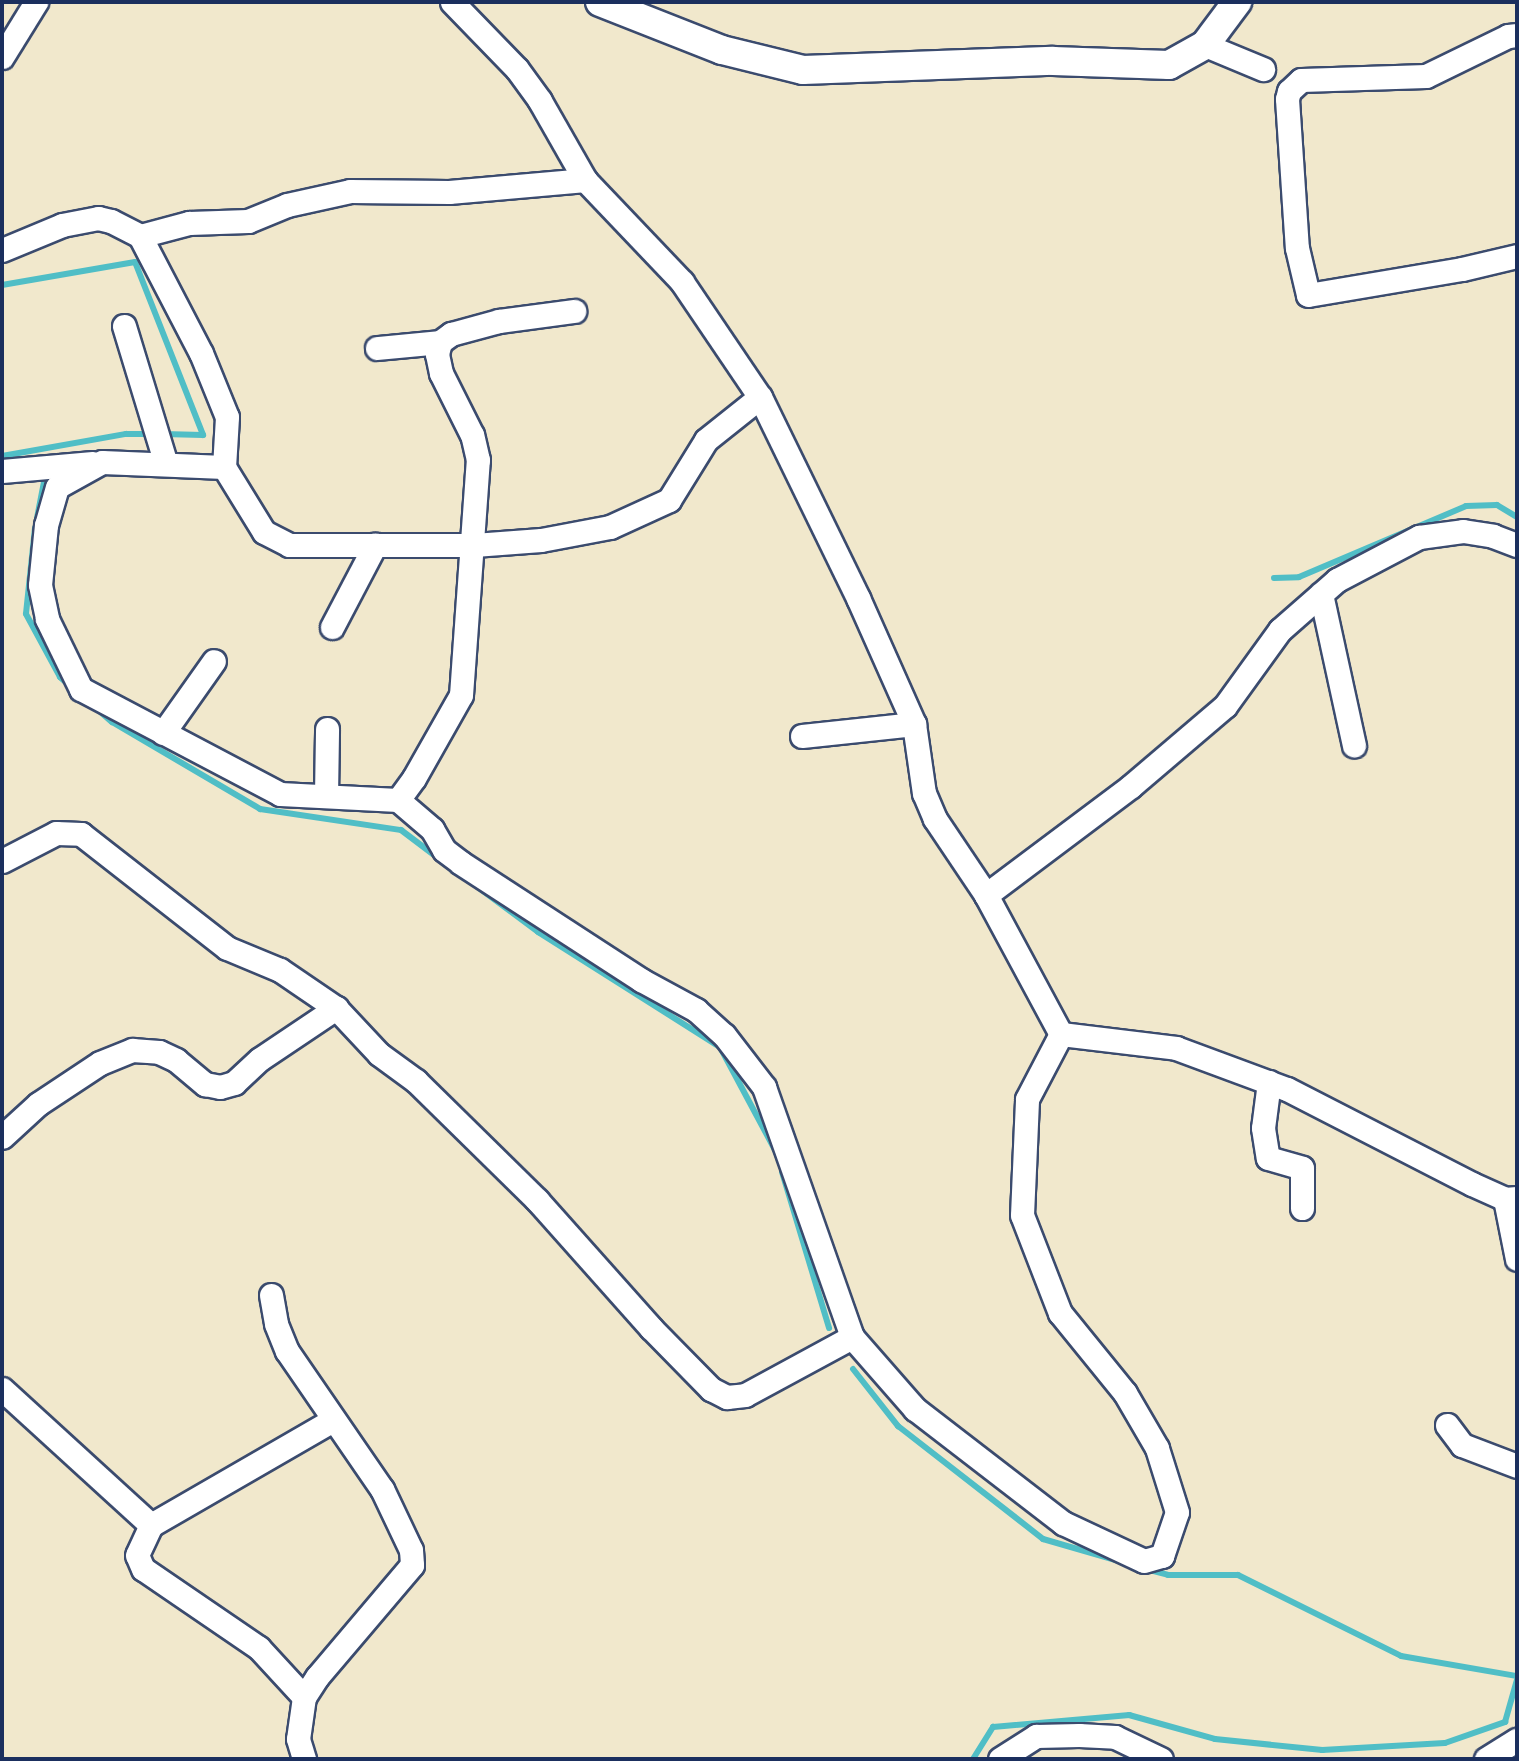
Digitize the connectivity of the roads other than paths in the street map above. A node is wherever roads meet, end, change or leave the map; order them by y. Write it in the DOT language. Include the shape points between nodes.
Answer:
graph roads {
  1 [pos="36,2"];
  2 [pos="452,2"];
  3 [pos="600,2"];
  4 [pos="1237,2"];
  5 [pos="1517,36"];
  6 [pos="1205,45"];
  7 [pos="2,57"];
  8 [pos="1263,69"];
  9 [pos="584,180"];
  10 [pos="140,236"];
  11 [pos="2,250"];
  12 [pos="1517,256"];
  13 [pos="574,311"];
  14 [pos="124,326"];
  15 [pos="440,342"];
  16 [pos="377,348"];
  17 [pos="760,397"];
  18 [pos="102,462"];
  19 [pos="166,464"];
  20 [pos="224,467"];
  21 [pos="2,471"];
  22 [pos="375,545"];
  23 [pos="474,545"];
  24 [pos="1517,545"];
  25 [pos="1321,594"];
  26 [pos="332,627"];
  27 [pos="214,661"];
  28 [pos="914,724"];
  29 [pos="327,729"];
  30 [pos="163,733"];
  31 [pos="802,736"];
  32 [pos="1354,745"];
  33 [pos="326,796"];
  34 [pos="398,800"];
  35 [pos="2,861"];
  36 [pos="986,895"];
  37 [pos="336,1008"];
  38 [pos="1061,1034"];
  39 [pos="1269,1082"];
  40 [pos="2,1137"];
  41 [pos="1511,1198"];
  42 [pos="1303,1208"];
  43 [pos="1517,1259"];
  44 [pos="271,1295"];
  45 [pos="852,1337"];
  46 [pos="2,1389"];
  47 [pos="333,1420"];
  48 [pos="1447,1425"];
  49 [pos="1517,1466"];
  50 [pos="150,1525"];
  51 [pos="304,1697"];
  52 [pos="1517,1740"];
  53 [pos="1006,1757"];
  54 [pos="304,1759"];
  55 [pos="1161,1759"];
  56 [pos="1486,1759"];
  1 -- 7 [label="street"];
  2 -- 9 [label="street" via="517,69"];
  3 -- 6 [label="main road" via="722,50 803,70 1053,61 1169,65"];
  4 -- 6 [label="main road"];
  5 -- 12 [label="street" via="1508,36 1426,76 1301,80 1287,99 1297,248 1308,295"];
  6 -- 8 [label="street"];
  9 -- 10 [label="street" via="449,192 350,191 287,205 248,221 189,223"];
  9 -- 17 [label="street" via="682,282"];
  10 -- 11 [label="street" via="98,218 62,225"];
  10 -- 20 [label="street" via="201,353 227,417"];
  13 -- 15 [label="street" via="499,321 451,334"];
  14 -- 19 [label="street"];
  15 -- 16 [label="street"];
  15 -- 23 [label="street" via="441,373 472,435 478,460"];
  17 -- 23 [label="street" via="706,440 669,500 656,509 586,532"];
  17 -- 28 [label="street"];
  18 -- 19 [label="street"];
  18 -- 21 [label="street"];
  18 -- 30 [label="street" via="57,487 46,525 40,585 47,619 80,689"];
  19 -- 20 [label="street"];
  20 -- 22 [label="street" via="264,532 289,545"];
  22 -- 23 [label="street"];
  22 -- 26 [label="street"];
  23 -- 34 [label="street" via="460,695"];
  24 -- 25 [label="street" via="1463,531 1419,537 1337,580"];
  25 -- 32 [label="street"];
  25 -- 36 [label="street" via="1280,630 1225,706 1131,786"];
  27 -- 30 [label="street"];
  28 -- 31 [label="street"];
  28 -- 36 [label="street" via="924,793 935,819"];
  29 -- 33 [label="street"];
  30 -- 33 [label="street" via="280,794"];
  33 -- 34 [label="street"];
  34 -- 45 [label="street" via="461,863 641,980 696,1010 724,1035 764,1087"];
  35 -- 37 [label="street" via="56,833 81,834 227,948 280,970"];
  36 -- 38 [label="street"];
  37 -- 40 [label="street" via="260,1059 234,1083 220,1087 205,1084 177,1060 159,1052 132,1050 100,1063 38,1104"];
  37 -- 45 [label="street" via="379,1054 416,1081 537,1200 711,1389 727,1397 745,1395"];
  38 -- 39 [label="street" via="1176,1048"];
  38 -- 45 [label="street" via="1027,1099 1021,1215 1060,1313 1125,1393 1157,1448 1177,1512 1162,1556 1144,1561 1063,1523 915,1409"];
  39 -- 41 [label="street"];
  39 -- 42 [label="street" via="1263,1128 1268,1158 1302,1168"];
  41 -- 43 [label="street"];
  44 -- 47 [label="street" via="287,1351"];
  46 -- 50 [label="street"];
  47 -- 50 [label="street"];
  47 -- 51 [label="street" via="382,1489 411,1550 412,1565"];
  48 -- 49 [label="street" via="1462,1445"];
  50 -- 51 [label="street" via="137,1555 143,1569 260,1648"];
  51 -- 54 [label="street" via="298,1738"];
  52 -- 56 [label="street"];
  53 -- 55 [label="street" via="1036,1736 1115,1737"];
}
